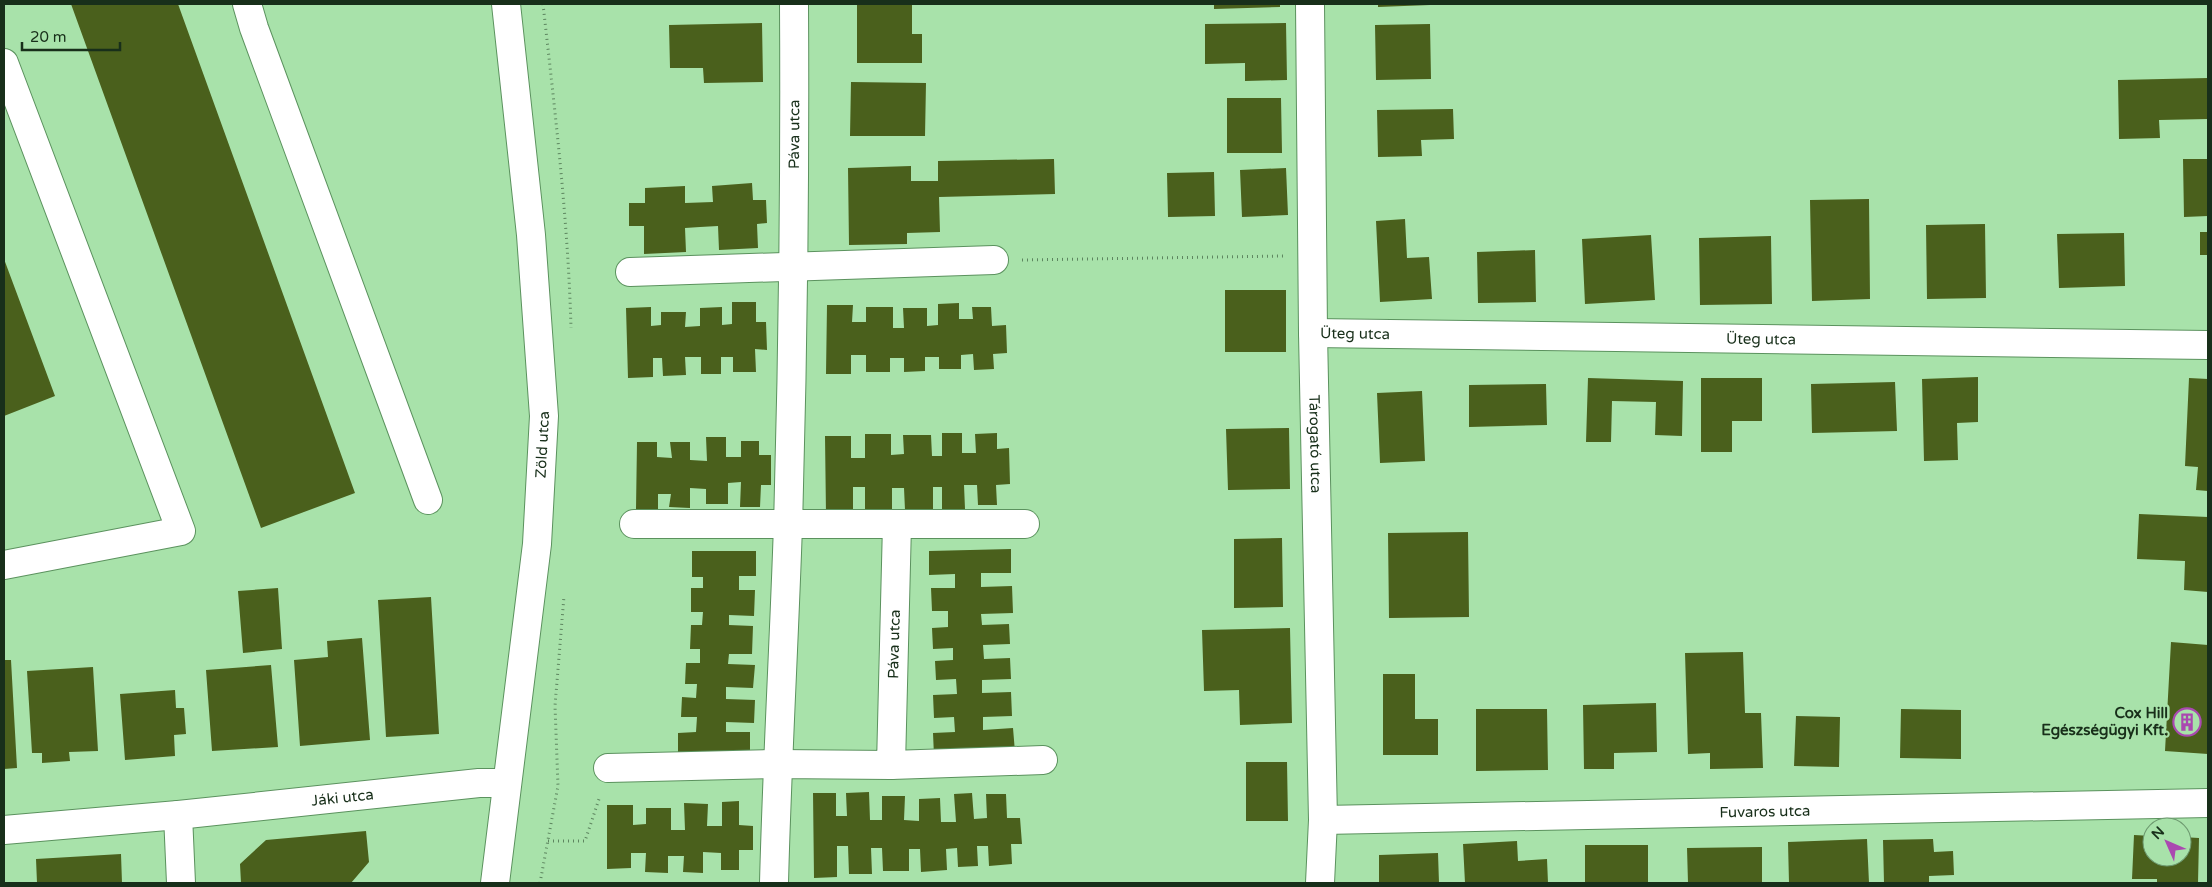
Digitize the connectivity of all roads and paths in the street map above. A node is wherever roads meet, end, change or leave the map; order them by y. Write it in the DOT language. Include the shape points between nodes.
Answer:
graph roads {
  1 [pos="247,4"];
  2 [pos="506,4"];
  3 [pos="794,4"];
  4 [pos="1310,4"];
  5 [pos="4,63"];
  6 [pos="1312,256"];
  7 [pos="994,260"];
  8 [pos="793,266"];
  9 [pos="630,272"];
  10 [pos="1313,333"];
  11 [pos="2208,345"];
  12 [pos="428,500"];
  13 [pos="634,524"];
  14 [pos="896,524"];
  15 [pos="1026,524"];
  16 [pos="788,526"];
  17 [pos="4,565"];
  18 [pos="1043,760"];
  19 [pos="777,764"];
  20 [pos="891,765"];
  21 [pos="608,768"];
  22 [pos="507,783"];
  23 [pos="2208,803"];
  24 [pos="178,815"];
  25 [pos="1323,820"];
  26 [pos="4,830"];
  27 [pos="548,840"];
  28 [pos="182,883"];
  29 [pos="495,883"];
  30 [pos="774,883"];
  31 [pos="1320,883"];
  1 -- 12 [label="street" via="260,47"];
  2 -- 22 [label="street, Zöld utca" via="531,235 544,416 537,544"];
  3 -- 8 [label="street, Páva utca"];
  4 -- 6 [label="street, Tárogató utca"];
  5 -- 17 [label="street" via="181,531"];
  6 -- 7 [label="path"];
  6 -- 10 [label="street, Tárogató utca"];
  7 -- 8 [label="street"];
  8 -- 9 [label="street"];
  8 -- 16 [label="street, Páva utca"];
  10 -- 11 [label="street, Üteg utca"];
  10 -- 25 [label="street, Tárogató utca"];
  13 -- 16 [label="street"];
  14 -- 15 [label="street"];
  14 -- 16 [label="street"];
  14 -- 20 [label="street, Páva utca"];
  16 -- 19 [label="street, Páva utca"];
  18 -- 20 [label="street"];
  19 -- 20 [label="street"];
  19 -- 21 [label="street"];
  19 -- 30 [label="street, Páva utca"];
  21 -- 27 [label="path" via="585,841"];
  22 -- 24 [label="street, Jáki utca" via="479,783"];
  22 -- 29 [label="street, Zöld utca"];
  23 -- 25 [label="street, Fuvaros utca"];
  24 -- 26 [label="street, Jáki utca"];
  24 -- 28 [label="street"];
  25 -- 31 [label="street, Tárogató utca"];
}
